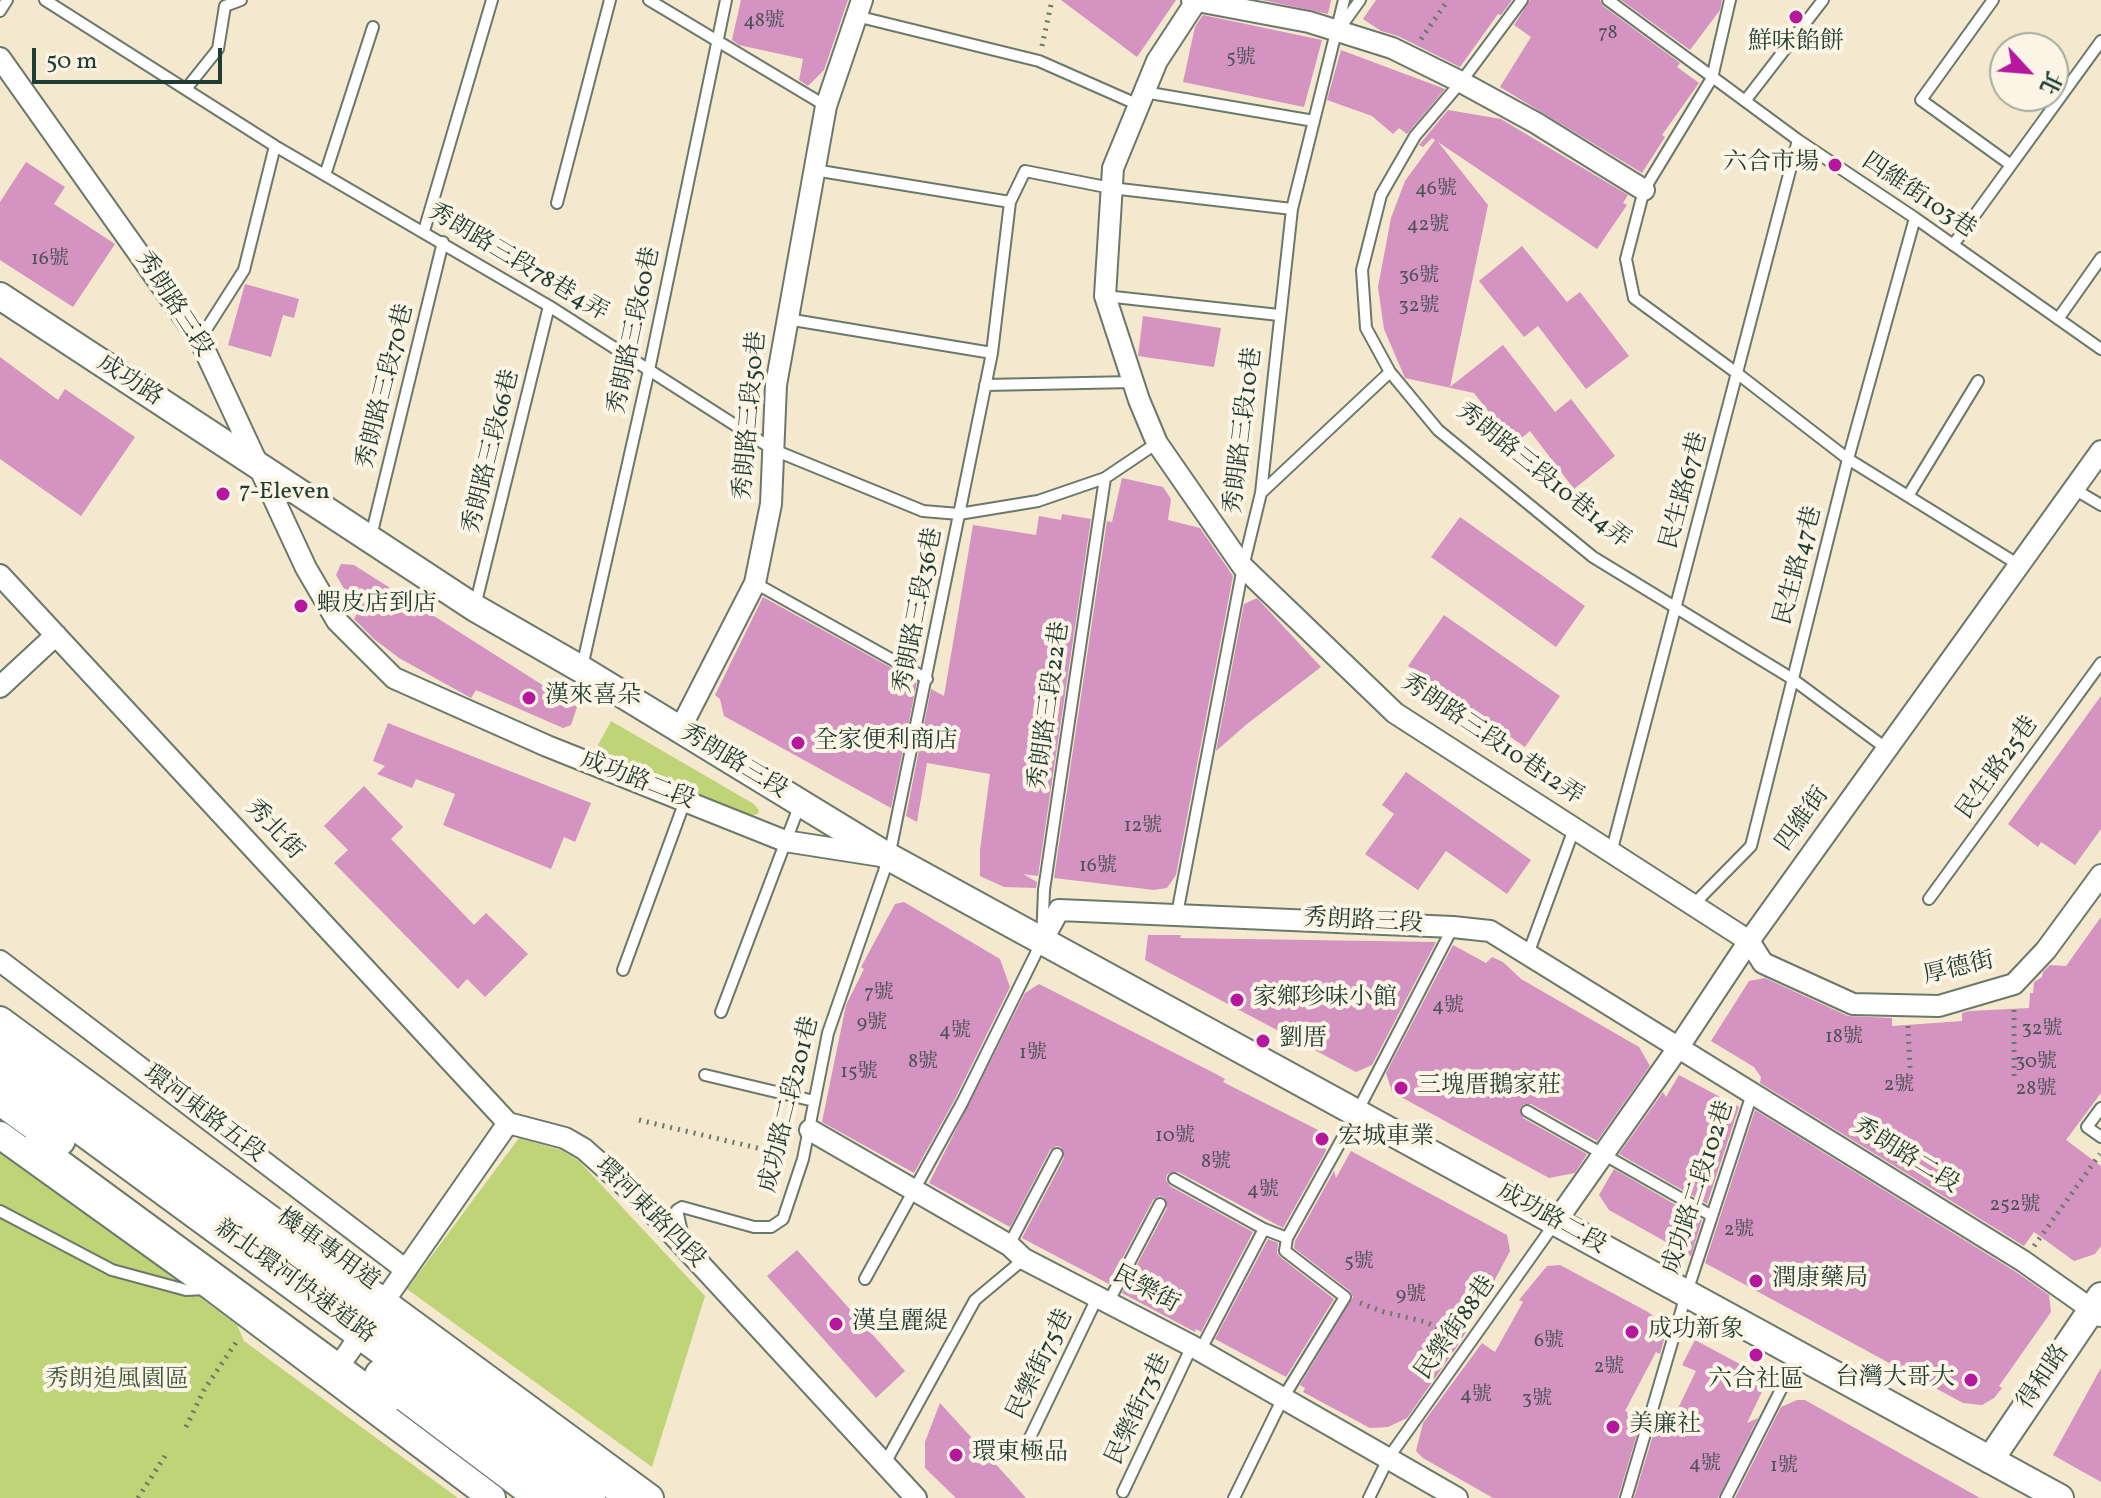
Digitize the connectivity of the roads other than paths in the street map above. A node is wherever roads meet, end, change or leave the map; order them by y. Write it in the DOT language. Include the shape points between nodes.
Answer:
graph roads {
  1 [pos="7,0"];
  2 [pos="45,0"];
  3 [pos="241,0"];
  4 [pos="492,0"];
  5 [pos="610,0"];
  6 [pos="649,0"];
  7 [pos="726,0"];
  8 [pos="1344,0"];
  9 [pos="1360,0"];
  10 [pos="1522,0"];
  11 [pos="1608,0"];
  12 [pos="1730,0"];
  13 [pos="1823,0"];
  14 [pos="1993,0"];
  15 [pos="1195,1"];
  16 [pos="859,8"];
  17 [pos="0,11"];
  18 [pos="373,27"];
  19 [pos="1338,30"];
  20 [pos="717,41"];
  21 [pos="2101,41"];
  22 [pos="0,58"];
  23 [pos="1712,78"];
  24 [pos="1461,82"];
  25 [pos="186,89"];
  26 [pos="1142,99"];
  27 [pos="1745,101"];
  28 [pos="826,106"];
  29 [pos="1314,121"];
  30 [pos="1798,140"];
  31 [pos="275,146"];
  32 [pos="2011,165"];
  33 [pos="814,170"];
  34 [pos="325,175"];
  35 [pos="1111,188"];
  36 [pos="1644,190"];
  37 [pos="1010,202"];
  38 [pos="557,203"];
  39 [pos="1292,209"];
  40 [pos="1915,218"];
  41 [pos="424,231"];
  42 [pos="443,242"];
  43 [pos="1953,245"];
  44 [pos="2101,258"];
  45 [pos="0,296"];
  46 [pos="1105,296"];
  47 [pos="549,306"];
  48 [pos="1279,315"];
  49 [pos="787,319"];
  50 [pos="2058,319"];
  51 [pos="200,340"];
  52 [pos="2101,349"];
  53 [pos="992,353"];
  54 [pos="649,370"];
  55 [pos="1390,372"];
  56 [pos="1738,374"];
  57 [pos="1978,381"];
  58 [pos="1133,382"];
  59 [pos="985,385"];
  60 [pos="1157,443"];
  61 [pos="774,450"];
  62 [pos="2101,451"];
  63 [pos="1848,459"];
  64 [pos="257,467"];
  65 [pos="1105,478"];
  66 [pos="2074,489"];
  67 [pos="1261,493"];
  68 [pos="1908,496"];
  69 [pos="2101,505"];
  70 [pos="959,514"];
  71 [pos="370,542"];
  72 [pos="2019,565"];
  73 [pos="1243,567"];
  74 [pos="0,575"];
  75 [pos="755,583"];
  76 [pos="1676,606"];
  77 [pos="475,608"];
  78 [pos="56,635"];
  79 [pos="2101,663"];
  80 [pos="581,669"];
  81 [pos="1791,678"];
  82 [pos="927,679"];
  83 [pos="0,687"];
  84 [pos="679,731"];
  85 [pos="1887,749"];
  86 [pos="685,801"];
  87 [pos="800,804"];
  88 [pos="1574,829"];
  89 [pos="785,841"];
  90 [pos="1611,853"];
  91 [pos="889,857"];
  92 [pos="2101,875"];
  93 [pos="1929,899"];
  94 [pos="1693,905"];
  95 [pos="1177,914"];
  96 [pos="1453,927"];
  97 [pos="1042,941"];
  98 [pos="1749,941"];
  99 [pos="1528,954"];
  100 [pos="0,961"];
  101 [pos="623,970"];
  102 [pos="721,1012"];
  103 [pos="0,1020"];
  104 [pos="0,1046"];
  105 [pos="1678,1048"];
  106 [pos="0,1067"];
  107 [pos="705,1075"];
  108 [pos="1752,1094"];
  109 [pos="0,1097"];
  110 [pos="814,1101"];
  111 [pos="2101,1108"];
  112 [pos="1527,1111"];
  113 [pos="0,1114"];
  114 [pos="1356,1114"];
  115 [pos="508,1123"];
  116 [pos="810,1130"];
  117 [pos="0,1135"];
  118 [pos="2101,1137"];
  119 [pos="1057,1154"];
  120 [pos="1603,1155"];
  121 [pos="1174,1179"];
  122 [pos="916,1190"];
  123 [pos="1160,1204"];
  124 [pos="0,1211"];
  125 [pos="1712,1216"];
  126 [pos="1555,1223"];
  127 [pos="1264,1229"];
  128 [pos="1287,1238"];
  129 [pos="685,1248"];
  130 [pos="1016,1252"];
  131 [pos="406,1270"];
  132 [pos="865,1279"];
  133 [pos="213,1288"];
  134 [pos="1686,1295"];
  135 [pos="1104,1298"];
  136 [pos="2098,1307"];
  137 [pos="355,1348"];
  138 [pos="1196,1348"];
  139 [pos="1798,1356"];
  140 [pos="1283,1398"];
  141 [pos="1023,1452"];
  142 [pos="1389,1457"];
  143 [pos="1990,1460"];
  144 [pos="884,1465"];
  145 [pos="1123,1492"];
  146 [pos="492,1498"];
  147 [pos="521,1498"];
  148 [pos="544,1498"];
  149 [pos="588,1498"];
  150 [pos="624,1498"];
  151 [pos="650,1498"];
  152 [pos="916,1498"];
  153 [pos="1234,1498"];
  154 [pos="1369,1498"];
  155 [pos="1457,1498"];
  156 [pos="1626,1498"];
  157 [pos="1726,1498"];
  158 [pos="2060,1498"];
  1 -- 17 [label="lane"];
  2 -- 25 [label="lane, 秀朗路三段78巷4弄"];
  3 -- 25 [label="lane" via="225,6 218,49"];
  4 -- 41 [label="lane"];
  5 -- 38 [label="lane"];
  6 -- 20 [label="lane"];
  7 -- 20 [label="lane, 秀朗路三段60巷"];
  8 -- 19 [label="lane, 秀朗路三段10巷"];
  9 -- 19 [label="lane"];
  10 -- 24 [label="lane, 秀朗路三段10巷14弄"];
  11 -- 23 [label="lane"];
  12 -- 23 [label="lane"];
  13 -- 27 [label="lane"];
  14 -- 32 [label="lane" via="1921,100"];
  15 -- 19 [label="street"];
  15 -- 26 [label="street" via="1157,61"];
  16 -- 26 [label="lane" via="1039,61"];
  16 -- 28 [label="street, 秀朗路三段50巷"];
  18 -- 34 [label="lane"];
  19 -- 24 [label="street"];
  19 -- 29 [label="lane, 秀朗路三段10巷"];
  20 -- 28 [label="lane"];
  20 -- 54 [label="lane, 秀朗路三段60巷"];
  21 -- 32 [label="lane"];
  22 -- 51 [label="street, 秀朗路三段"];
  23 -- 27 [label="lane, 四維街103巷"];
  23 -- 36 [label="lane"];
  24 -- 36 [label="street"];
  24 -- 55 [label="lane, 秀朗路三段10巷14弄" via="1415,136 1381,195 1362,270 1366,328"];
  25 -- 31 [label="lane, 秀朗路三段78巷4弄"];
  26 -- 29 [label="lane"];
  26 -- 35 [label="street" via="1113,168"];
  27 -- 30 [label="lane, 四維街103巷"];
  28 -- 33 [label="street, 秀朗路三段50巷"];
  29 -- 39 [label="lane, 秀朗路三段10巷"];
  30 -- 40 [label="lane, 四維街103巷"];
  30 -- 56 [label="lane, 民生路67巷"];
  31 -- 34 [label="lane, 秀朗路三段78巷4弄"];
  31 -- 51 [label="lane" via="244,270"];
  32 -- 43 [label="lane"];
  33 -- 37 [label="lane"];
  33 -- 49 [label="street, 秀朗路三段50巷"];
  34 -- 41 [label="lane, 秀朗路三段78巷4弄"];
  35 -- 37 [label="lane" via="1025,171"];
  35 -- 39 [label="lane"];
  35 -- 46 [label="street"];
  36 -- 56 [label="lane" via="1626,259 1634,298"];
  37 -- 53 [label="lane, 秀朗路三段36巷"];
  39 -- 48 [label="lane, 秀朗路三段10巷"];
  40 -- 43 [label="lane, 四維街103巷"];
  40 -- 63 [label="lane, 民生路47巷"];
  41 -- 42 [label="lane, 秀朗路三段78巷4弄"];
  42 -- 47 [label="lane, 秀朗路三段78巷4弄"];
  42 -- 71 [label="lane, 秀朗路三段70巷"];
  43 -- 50 [label="lane, 四維街103巷"];
  44 -- 50 [label="lane"];
  45 -- 64 [label="street, 成功路"];
  46 -- 48 [label="lane"];
  46 -- 58 [label="street, 秀朗路三段10巷12弄"];
  47 -- 54 [label="lane, 秀朗路三段78巷4弄"];
  47 -- 77 [label="lane, 秀朗路三段66巷"];
  48 -- 67 [label="lane, 秀朗路三段10巷"];
  49 -- 53 [label="lane"];
  49 -- 61 [label="street, 秀朗路三段50巷" via="776,385"];
  50 -- 52 [label="lane, 四維街103巷"];
  51 -- 64 [label="street, 秀朗路三段"];
  53 -- 59 [label="lane, 秀朗路三段36巷"];
  54 -- 61 [label="lane, 秀朗路三段78巷4弄"];
  54 -- 80 [label="lane, 秀朗路三段60巷"];
  55 -- 67 [label="lane"];
  55 -- 76 [label="lane, 秀朗路三段10巷14弄" via="1438,430 1593,557"];
  56 -- 63 [label="lane"];
  56 -- 76 [label="lane, 民生路67巷"];
  57 -- 68 [label="lane"];
  58 -- 59 [label="lane"];
  58 -- 60 [label="street, 秀朗路三段10巷12弄"];
  59 -- 70 [label="lane, 秀朗路三段36巷"];
  60 -- 65 [label="lane, 秀朗路三段78巷4弄"];
  60 -- 73 [label="street, 秀朗路三段10巷12弄"];
  61 -- 70 [label="lane, 秀朗路三段78巷4弄" via="923,511"];
  61 -- 75 [label="street, 秀朗路三段50巷" via="771,504"];
  62 -- 66 [label="street, 四維街"];
  63 -- 68 [label="lane"];
  63 -- 81 [label="lane, 民生路47巷"];
  64 -- 71 [label="street, 秀朗路三段"];
  64 -- 86 [label="street, 成功路二段" via="337,621 394,678"];
  65 -- 70 [label="lane, 秀朗路三段78巷4弄" via="1038,501"];
  65 -- 97 [label="lane, 秀朗路三段22巷" via="1044,890"];
  66 -- 69 [label="lane"];
  66 -- 72 [label="street, 四維街"];
  67 -- 73 [label="lane, 秀朗路三段10巷"];
  68 -- 72 [label="lane"];
  70 -- 82 [label="lane, 秀朗路三段36巷"];
  71 -- 77 [label="street, 秀朗路三段"];
  72 -- 85 [label="street, 四維街"];
  73 -- 88 [label="street, 秀朗路三段10巷12弄" via="1395,713"];
  73 -- 95 [label="lane, 秀朗路三段10巷"];
  74 -- 78 [label="street, 秀北街"];
  75 -- 82 [label="lane"];
  75 -- 84 [label="street, 秀朗路三段50巷"];
  76 -- 81 [label="lane, 秀朗路三段10巷14弄"];
  76 -- 90 [label="lane, 民生路67巷"];
  77 -- 80 [label="street, 秀朗路三段"];
  78 -- 83 [label="street"];
  78 -- 115 [label="street, 秀北街"];
  79 -- 93 [label="lane, 民生路25巷"];
  80 -- 84 [label="street, 秀朗路三段"];
  81 -- 85 [label="lane, 秀朗路三段10巷14弄"];
  81 -- 94 [label="lane, 民生路47巷" via="1751,846"];
  82 -- 91 [label="lane, 秀朗路三段36巷"];
  84 -- 87 [label="street, 秀朗路三段"];
  85 -- 98 [label="street, 四維街"];
  86 -- 89 [label="street, 成功路二段"];
  86 -- 101 [label="lane"];
  87 -- 89 [label="lane"];
  87 -- 91 [label="street, 秀朗路三段"];
  88 -- 90 [label="street, 秀朗路三段10巷12弄"];
  88 -- 99 [label="lane"];
  89 -- 91 [label="street, 成功路二段"];
  89 -- 102 [label="lane"];
  90 -- 94 [label="street, 秀朗路三段10巷12弄"];
  91 -- 97 [label="street, 秀朗路三段"];
  91 -- 110 [label="lane, 成功路二段201巷" via="828,1033"];
  92 -- 98 [label="street, 厚德街" via="2014,984 1939,1006 1853,1004 1763,963"];
  94 -- 98 [label="street, 厚德街"];
  95 -- 96 [label="street, 秀朗路三段"];
  95 -- 97 [label="street, 秀朗路三段" via="1059,910"];
  96 -- 99 [label="street, 秀朗路三段" via="1490,931"];
  96 -- 114 [label="lane"];
  97 -- 114 [label="street, 成功路二段"];
  97 -- 122 [label="lane"];
  98 -- 105 [label="street, 四維街"];
  99 -- 105 [label="street, 秀朗路三段"];
  100 -- 131 [label="street, 環河東路五段"];
  103 -- 137 [label="street, 環河東路五段"];
  104 -- 137 [label="street, 機車專用道"];
  105 -- 108 [label="street, 秀朗路二段"];
  105 -- 120 [label="street, 四維街"];
  106 -- 137 [label="highway, 新北環河快速道路"];
  107 -- 110 [label="lane"];
  108 -- 125 [label="lane, 成功路二段102巷"];
  108 -- 136 [label="street, 秀朗路二段"];
  109 -- 137 [label="highway, 新北環河快速道路"];
  110 -- 116 [label="lane, 成功路二段201巷"];
  111 -- 118 [label="lane" via="2087,1127"];
  112 -- 120 [label="lane"];
  113 -- 137 [label="street, 機車專用道"];
  114 -- 126 [label="street, 成功路二段"];
  114 -- 128 [label="lane"];
  115 -- 129 [label="street, 環河東路四段" via="565,1138 584,1149"];
  115 -- 131 [label="street"];
  116 -- 122 [label="street, 民樂街"];
  116 -- 129 [label="lane, 成功路二段201巷" via="783,1219 771,1227 754,1227 682,1207 677,1210"];
  117 -- 133 [label="street"];
  119 -- 130 [label="lane"];
  120 -- 125 [label="lane"];
  120 -- 126 [label="street, 四維街"];
  121 -- 127 [label="lane"];
  122 -- 130 [label="street, 民樂街"];
  122 -- 132 [label="lane"];
  123 -- 135 [label="lane, 民樂街75巷"];
  124 -- 133 [label="lane" via="112,1270 186,1290"];
  125 -- 134 [label="lane, 成功路二段102巷"];
  126 -- 134 [label="street, 成功路二段"];
  126 -- 142 [label="lane, 民樂街88巷"];
  127 -- 128 [label="lane"];
  127 -- 138 [label="lane, 民樂街73巷"];
  128 -- 140 [label="lane" via="1285,1251 1345,1297"];
  129 -- 144 [label="street, 環河東路四段"];
  130 -- 135 [label="street, 民樂街"];
  130 -- 144 [label="lane" via="975,1300"];
  131 -- 137 [label="street"];
  133 -- 137 [label="street"];
  134 -- 139 [label="street, 成功路二段"];
  134 -- 156 [label="lane, 成功路二段102巷"];
  135 -- 138 [label="street, 民樂街"];
  135 -- 141 [label="lane, 民樂街75巷"];
  136 -- 143 [label="street, 得和路"];
  137 -- 146 [label="street"];
  137 -- 147 [label="street, 機車專用道"];
  137 -- 148 [label="highway, 新北環河快速道路"];
  137 -- 149 [label="highway, 新北環河快速道路"];
  137 -- 150 [label="street, 機車專用道"];
  137 -- 151 [label="street"];
  138 -- 140 [label="street, 民樂街"];
  138 -- 145 [label="lane, 民樂街73巷"];
  139 -- 143 [label="street, 成功路二段"];
  139 -- 157 [label="lane"];
  140 -- 142 [label="street, 民樂街"];
  140 -- 153 [label="lane"];
  142 -- 154 [label="lane, 民樂街88巷"];
  142 -- 155 [label="street, 民樂街"];
  143 -- 158 [label="street, 成功路二段"];
  144 -- 152 [label="street, 環河東路四段"];
}
